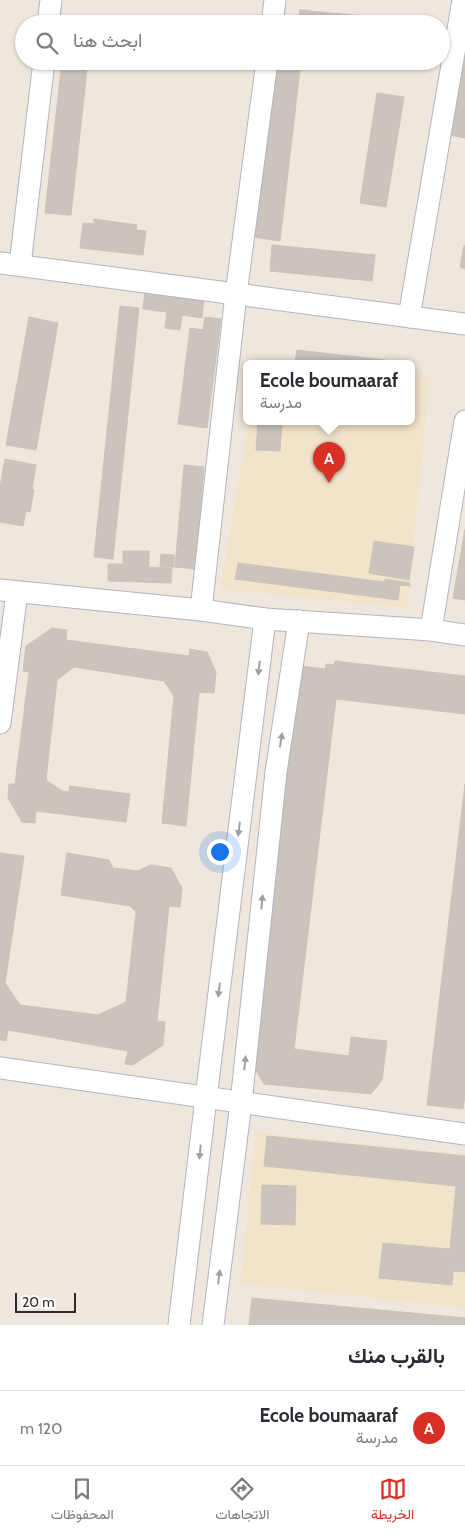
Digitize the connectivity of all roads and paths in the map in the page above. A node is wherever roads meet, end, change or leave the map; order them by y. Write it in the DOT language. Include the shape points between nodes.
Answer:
graph roads {
  1 [pos="51,0"];
  2 [pos="275,0"];
  3 [pos="463,0"];
  4 [pos="49,15"];
  5 [pos="273,15"];
  6 [pos="42,70"];
  7 [pos="266,70"];
  8 [pos="10,264"];
  9 [pos="236,294"];
  10 [pos="409,317"];
  11 [pos="465,324"];
  12 [pos="465,421"];
  13 [pos="9,591"];
  14 [pos="201,610"];
  15 [pos="266,620"];
  16 [pos="299,621"];
  17 [pos="431,630"];
  18 [pos="465,635"];
  19 [pos="0,723"];
  20 [pos="0,1068"];
  21 [pos="206,1098"];
  22 [pos="241,1103"];
  23 [pos="465,1134"];
  24 [pos="179,1325"];
  25 [pos="213,1325"];
  1 -- 4 [label="street"];
  2 -- 5 [label="street"];
  3 -- 10 [label="street"];
  6 -- 8 [label="street"];
  7 -- 9 [label="street"];
  8 -- 9 [label="street"];
  9 -- 10 [label="street"];
  9 -- 14 [label="street"];
  10 -- 11 [label="street"];
  12 -- 17 [label="street"];
  13 -- 14 [label="street"];
  13 -- 19 [label="street"];
  14 -- 15 [label="street"];
  15 -- 16 [label="street"];
  15 -- 21 [label="street, one-way"];
  16 -- 17 [label="street"];
  22 -- 16 [label="street, one-way" via="276,772"];
  17 -- 18 [label="street"];
  20 -- 21 [label="street"];
  21 -- 22 [label="street"];
  21 -- 24 [label="street, one-way"];
  22 -- 23 [label="street"];
  25 -- 22 [label="street, one-way"];
}
